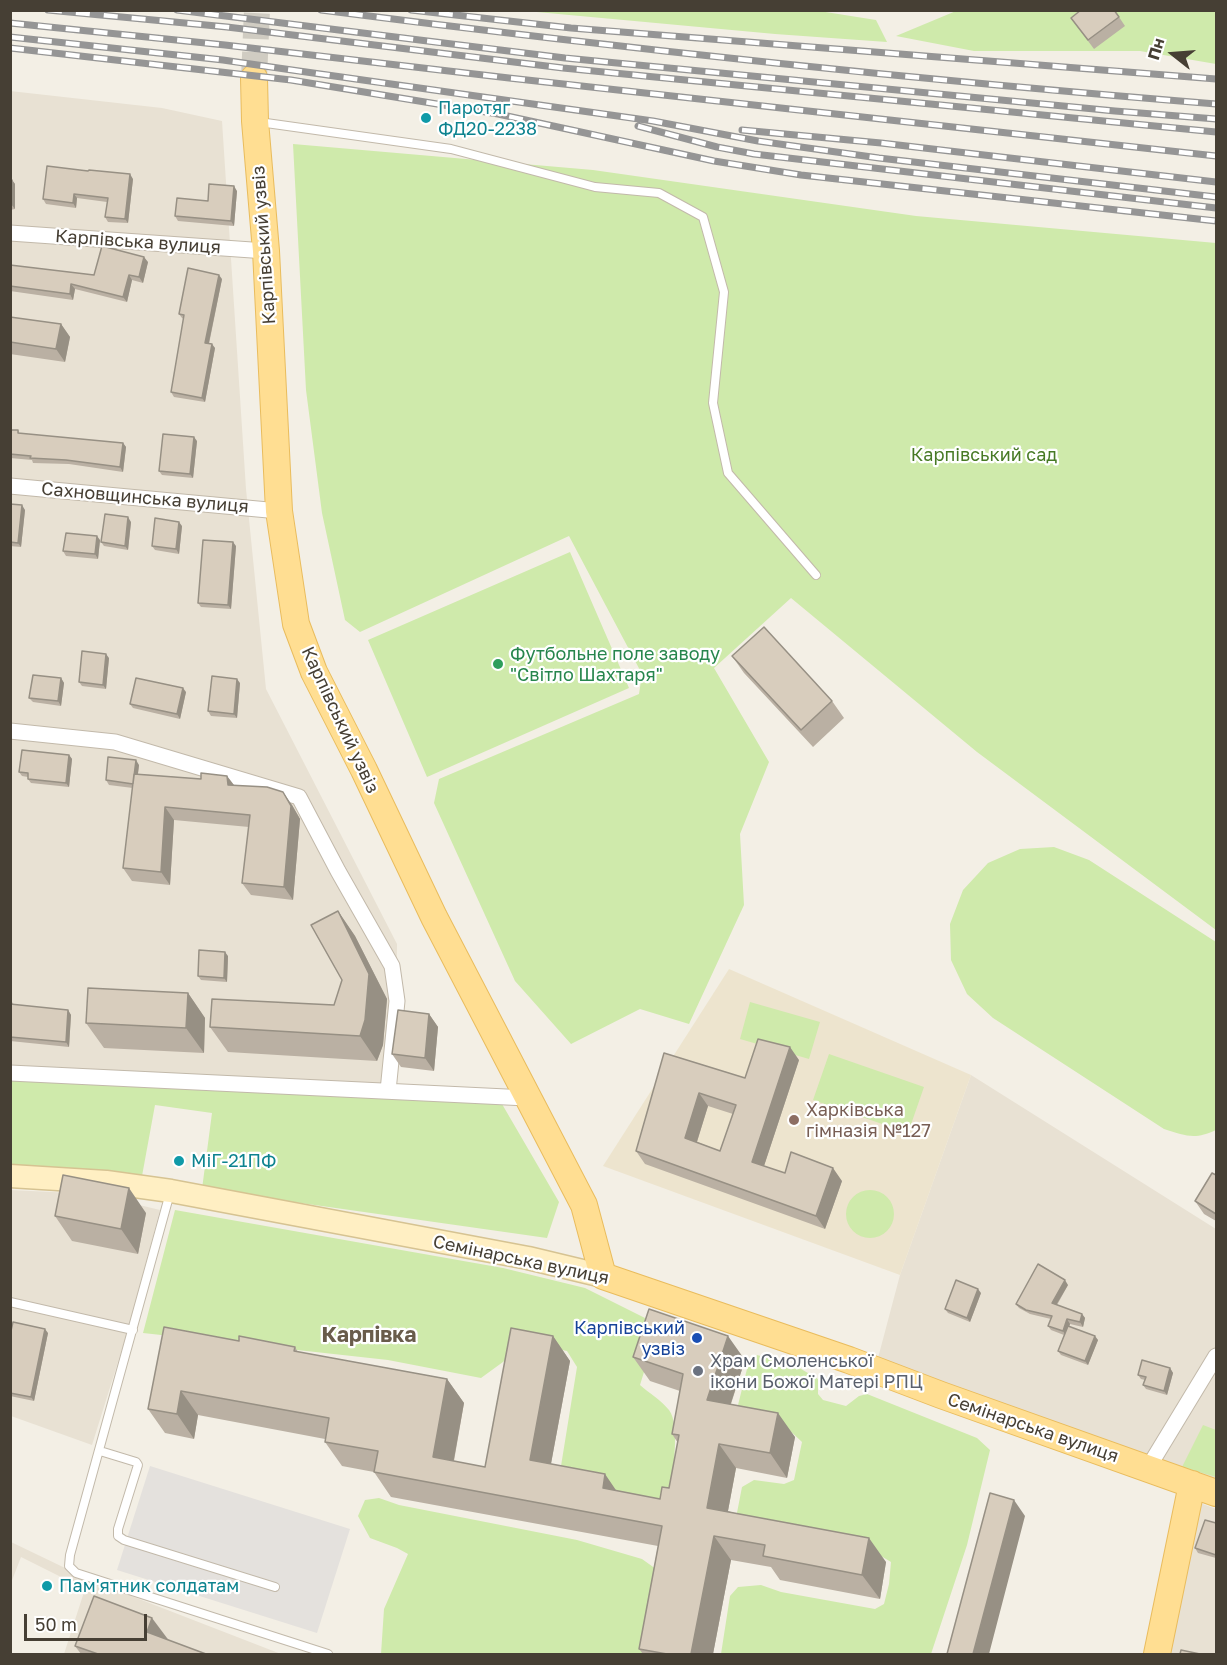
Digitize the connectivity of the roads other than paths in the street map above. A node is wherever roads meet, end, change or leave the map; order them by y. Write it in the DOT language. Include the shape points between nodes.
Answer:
graph roads {
  1 [pos="254,78"];
  2 [pos="255,122"];
  3 [pos="10,233"];
  4 [pos="266,250"];
  5 [pos="10,486"];
  6 [pos="279,511"];
  7 [pos="816,575"];
  8 [pos="10,731"];
  9 [pos="10,1073"];
  10 [pos="388,1091"];
  11 [pos="527,1098"];
  12 [pos="10,1176"];
  13 [pos="171,1191"];
  14 [pos="603,1276"];
  15 [pos="10,1302"];
  16 [pos="133,1330"];
  17 [pos="1216,1356"];
  18 [pos="100,1450"];
  19 [pos="1148,1468"];
  20 [pos="1192,1484"];
  21 [pos="1216,1493"];
  22 [pos="275,1587"];
  23 [pos="328,1654"];
  24 [pos="1157,1654"];
  1 -- 2 [label="main road, Карпівський узвіз"];
  2 -- 4 [label="main road, Карпівський узвіз"];
  2 -- 7 [label="lane" via="451,149 595,187 659,193 703,217 724,292 713,403 728,473"];
  3 -- 4 [label="street, Карпівська вулиця"];
  4 -- 6 [label="main road, Карпівський узвіз"];
  5 -- 6 [label="street, Сахновщинська вулиця"];
  6 -- 11 [label="main road, Карпівський узвіз" via="296,624 314,672"];
  8 -- 10 [label="street" via="115,742 299,797 392,966 398,1001"];
  9 -- 10 [label="street"];
  10 -- 11 [label="street"];
  11 -- 14 [label="main road, Карпівський узвіз" via="584,1205"];
  12 -- 13 [label="main road, Семінарська вулиця"];
  13 -- 14 [label="main road, Семінарська вулиця" via="528,1258"];
  13 -- 16 [label="lane"];
  14 -- 19 [label="main road, Семінарська вулиця"];
  15 -- 16 [label="lane"];
  16 -- 18 [label="lane"];
  17 -- 19 [label="street"];
  18 -- 22 [label="lane" via="138,1465 118,1536"];
  18 -- 23 [label="lane" via="70,1555 69,1566 76,1574"];
  19 -- 20 [label="main road, Семінарська вулиця"];
  20 -- 21 [label="main road, Семінарська вулиця"];
  20 -- 24 [label="main road"];
}
